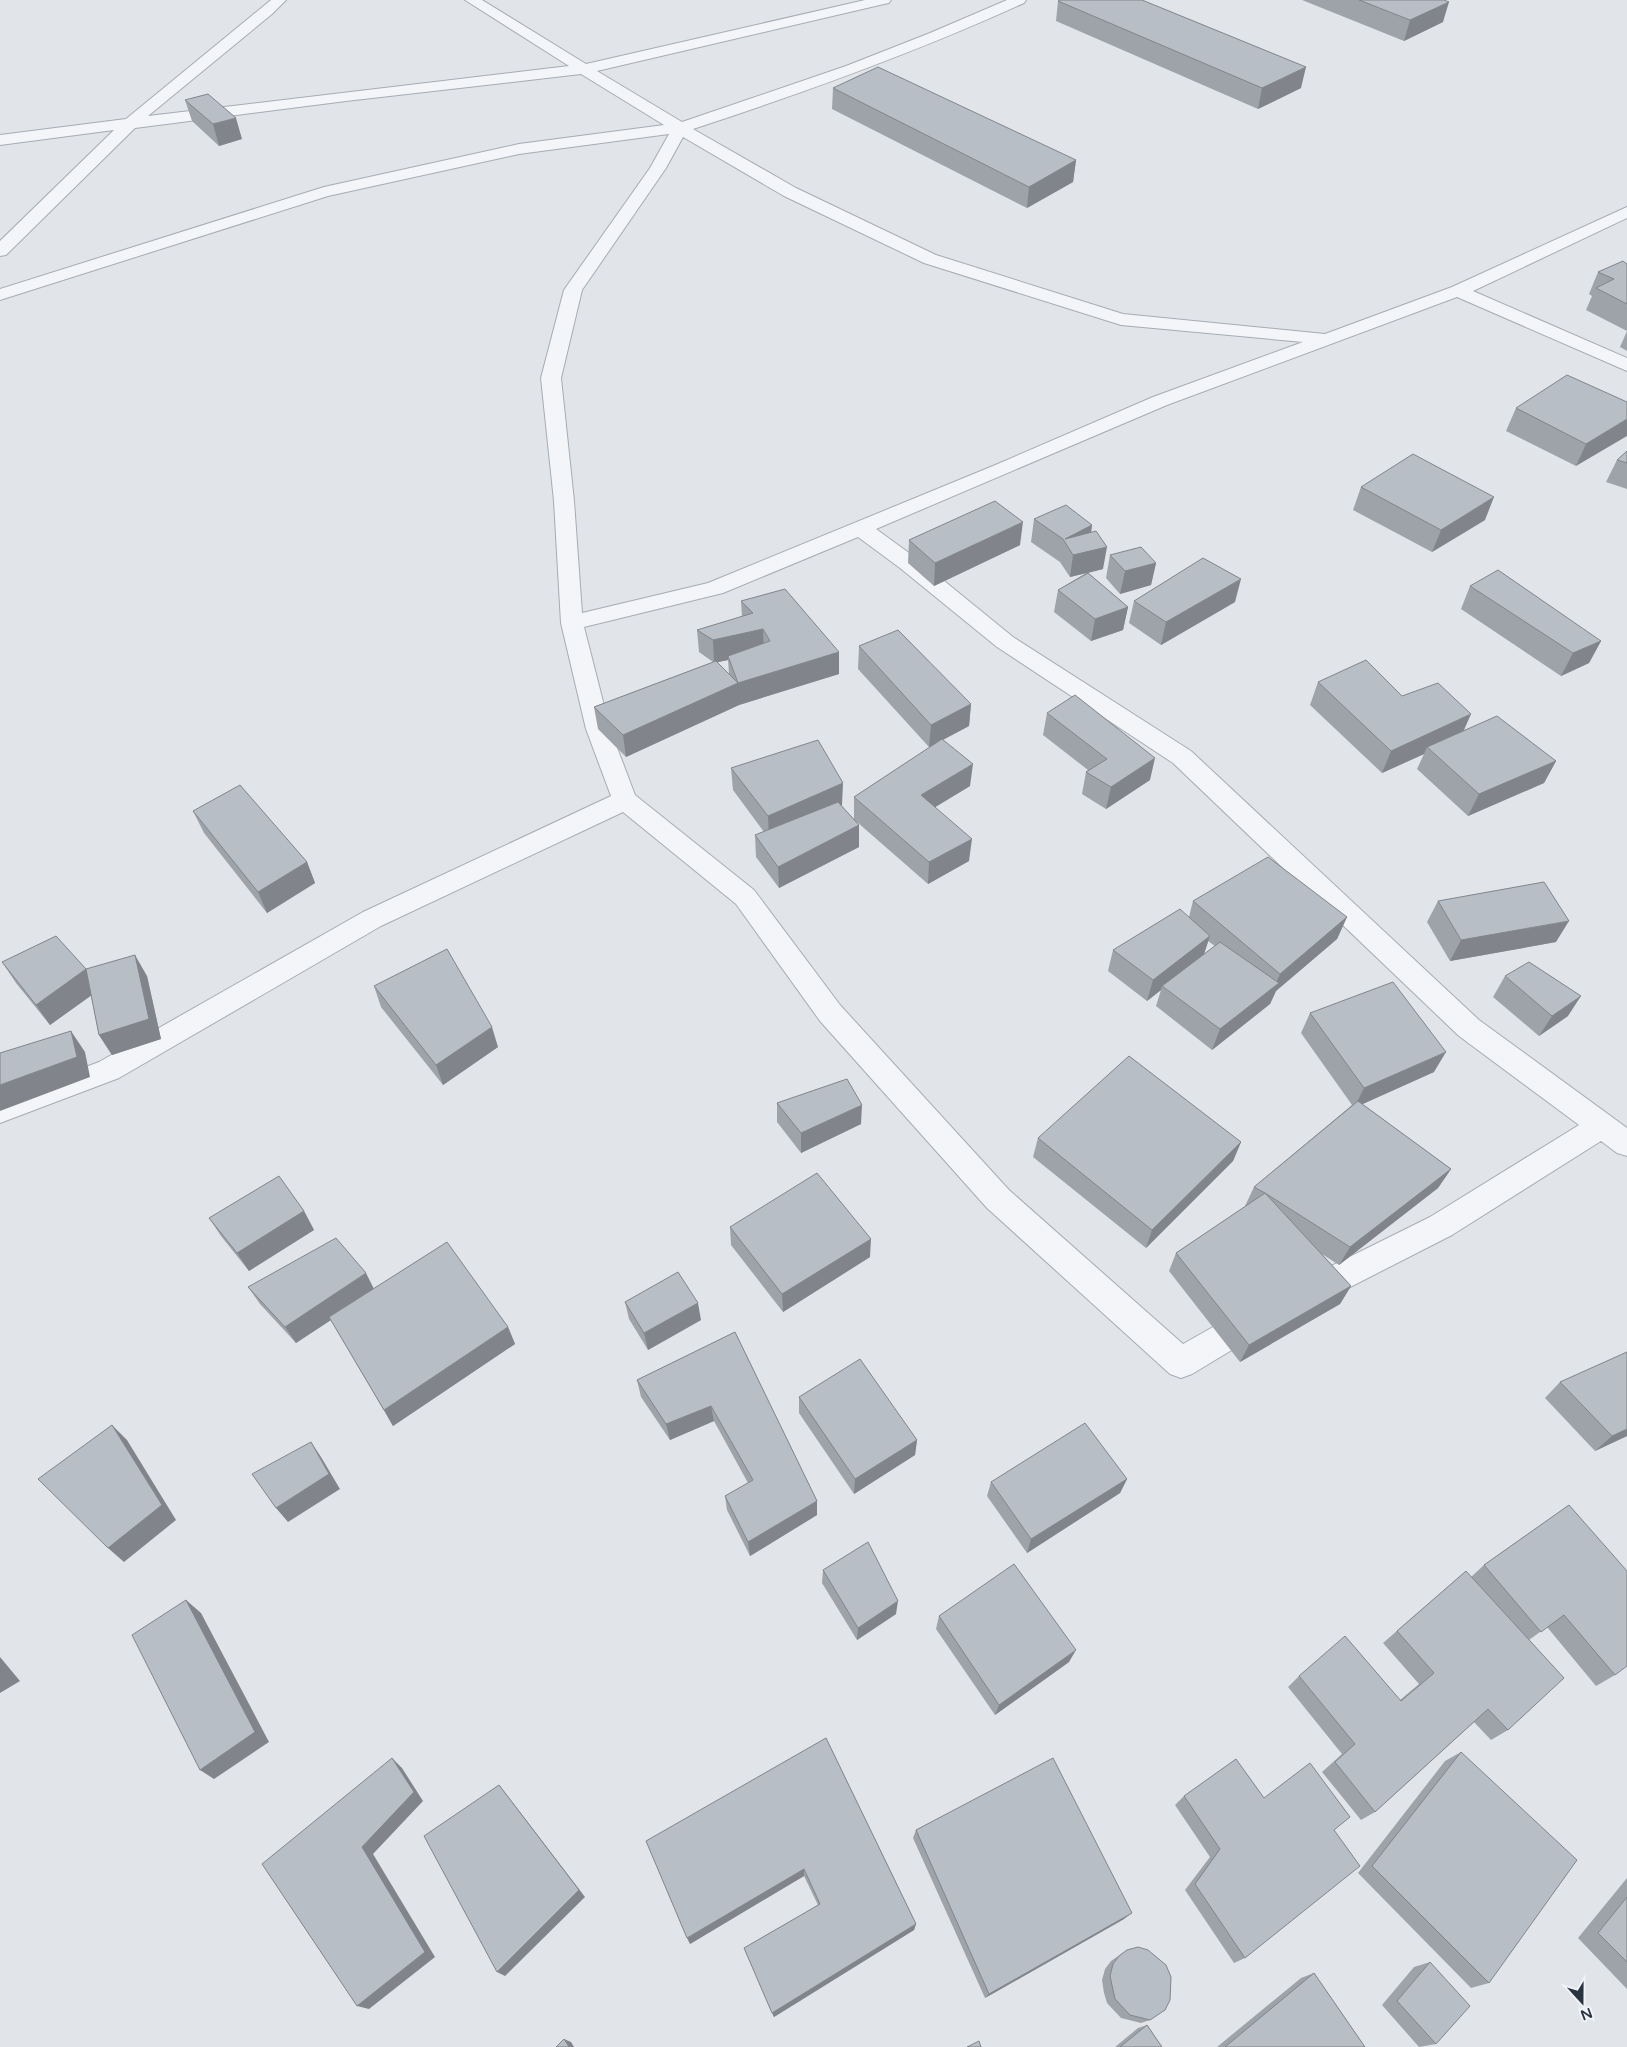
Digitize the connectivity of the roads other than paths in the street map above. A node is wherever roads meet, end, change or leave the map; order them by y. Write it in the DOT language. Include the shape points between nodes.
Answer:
graph roads {
  1 [pos="279,0"];
  2 [pos="472,0"];
  3 [pos="884,0"];
  4 [pos="1019,0"];
  5 [pos="584,69"];
  6 [pos="132,122"];
  7 [pos="680,128"];
  8 [pos="0,140"];
  9 [pos="1627,212"];
  10 [pos="0,251"];
  11 [pos="1458,291"];
  12 [pos="0,295"];
  13 [pos="1330,339"];
  14 [pos="1627,365"];
  15 [pos="860,528"];
  16 [pos="572,623"];
  17 [pos="625,800"];
  18 [pos="0,1111"];
  19 [pos="1602,1126"];
  20 [pos="1627,1144"];
  1 -- 6 [label="street"];
  2 -- 5 [label="street"];
  3 -- 5 [label="street"];
  4 -- 7 [label="street" via="959,28 791,93"];
  5 -- 6 [label="street"];
  5 -- 7 [label="street"];
  6 -- 8 [label="street"];
  6 -- 10 [label="street"];
  7 -- 12 [label="street" via="519,149 324,192"];
  7 -- 13 [label="street" via="790,192 930,259 1121,319"];
  7 -- 16 [label="street" via="658,168 573,290 551,378"];
  9 -- 11 [label="street"];
  11 -- 13 [label="street"];
  11 -- 14 [label="street"];
  13 -- 15 [label="street" via="1160,400"];
  15 -- 16 [label="street" via="715,588"];
  15 -- 19 [label="street" via="1005,642 1182,757 1470,1028"];
  16 -- 17 [label="street" via="598,729"];
  17 -- 18 [label="street" via="372,919 109,1070"];
  17 -- 19 [label="street" via="745,897 830,1013 998,1199 1181,1363 1244,1325 1441,1226"];
  19 -- 20 [label="street"];
}
